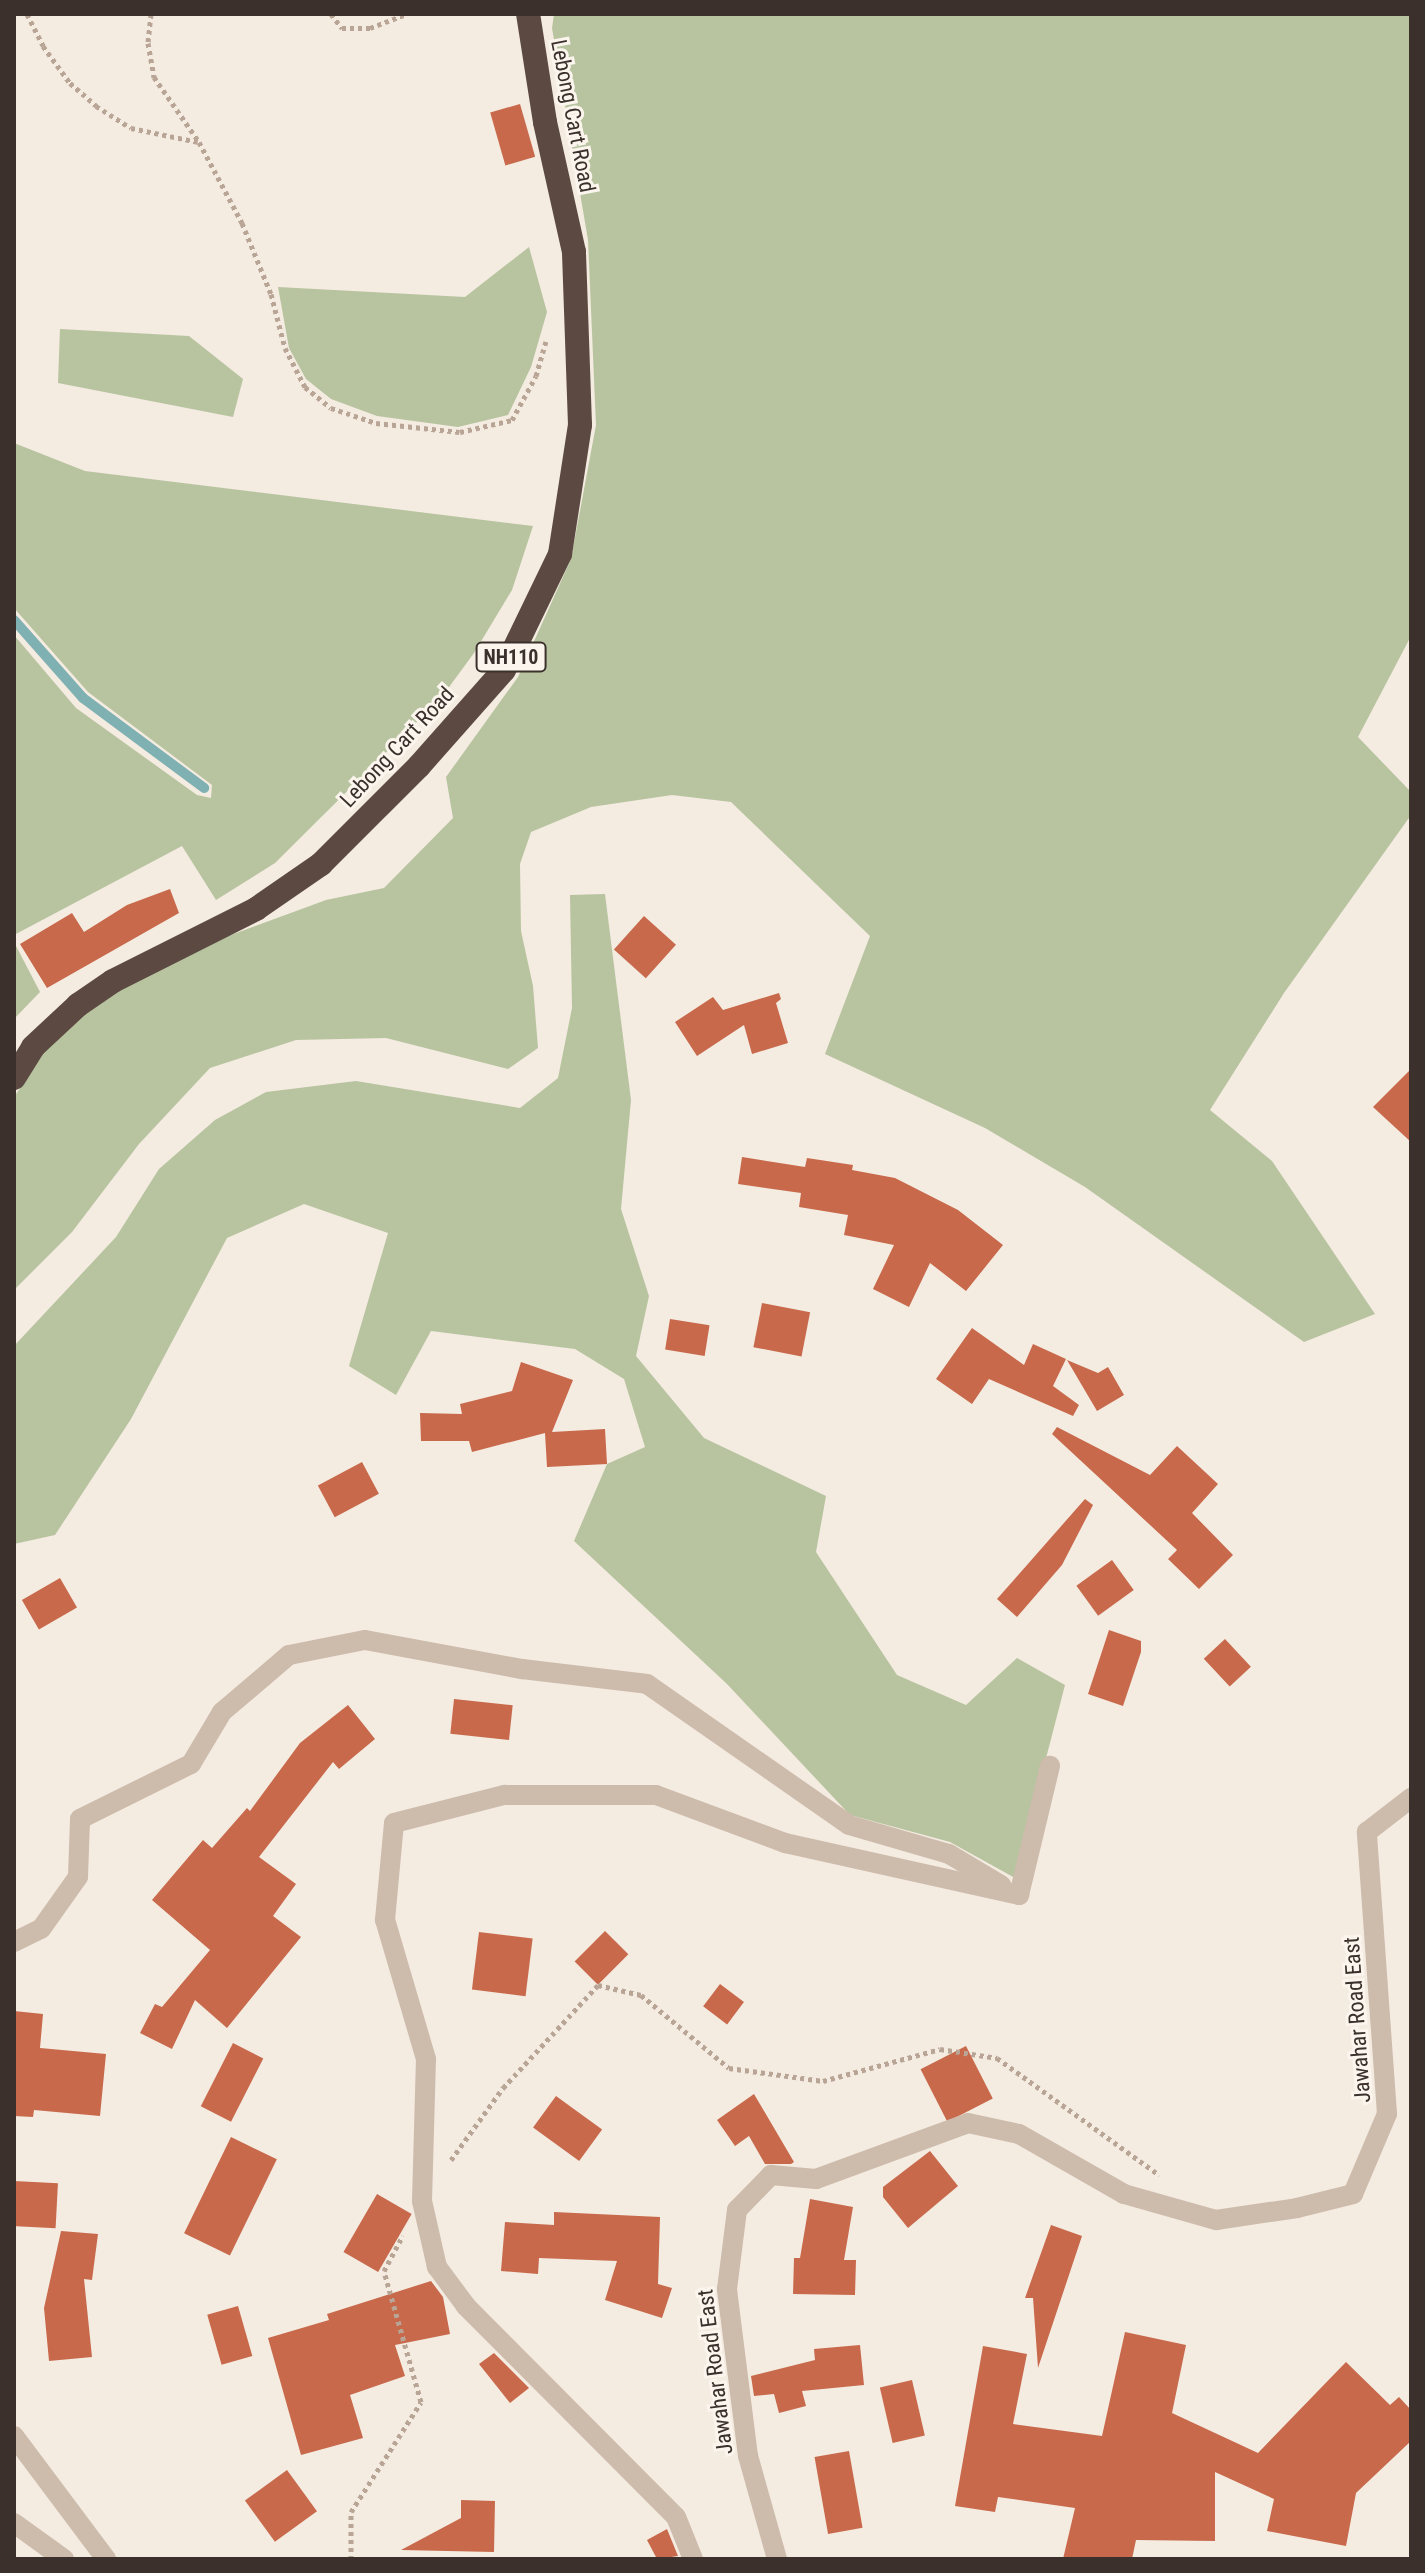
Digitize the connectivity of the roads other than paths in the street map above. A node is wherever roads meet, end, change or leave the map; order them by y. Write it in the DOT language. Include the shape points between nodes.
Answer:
graph roads {
  1 [pos="528,14"];
  2 [pos="14,1078"];
  3 [pos="1050,1766"];
  4 [pos="1411,1798"];
  5 [pos="1019,1895"];
  6 [pos="14,1942"];
  7 [pos="14,2436"];
  8 [pos="14,2523"];
  9 [pos="64,2559"];
  10 [pos="106,2559"];
  11 [pos="693,2559"];
  12 [pos="777,2559"];
  1 -- 2 [label="highway, Lebong Cart Road / NH110" via="574,252 580,425 560,554 517,644 504,670 419,766 321,864 256,909 125,975 78,1005 33,1047"];
  3 -- 5 [label="street"];
  4 -- 12 [label="street, Jawahar Road East" via="1367,1832 1387,2114 1353,2194 1216,2220 1124,2194 1019,2134 968,2123 816,2179 771,2175 737,2210 727,2289 748,2456"];
  5 -- 6 [label="street" via="949,1854 849,1825 647,1684 522,1669 365,1640 289,1655 222,1712 191,1764 80,1819 78,1877 41,1929"];
  5 -- 11 [label="street" via="785,1843 656,1795 504,1795 394,1823 385,1920 426,2059 422,2201 437,2267 466,2306 676,2517"];
  7 -- 10 [label="street"];
  8 -- 9 [label="street"];
}
